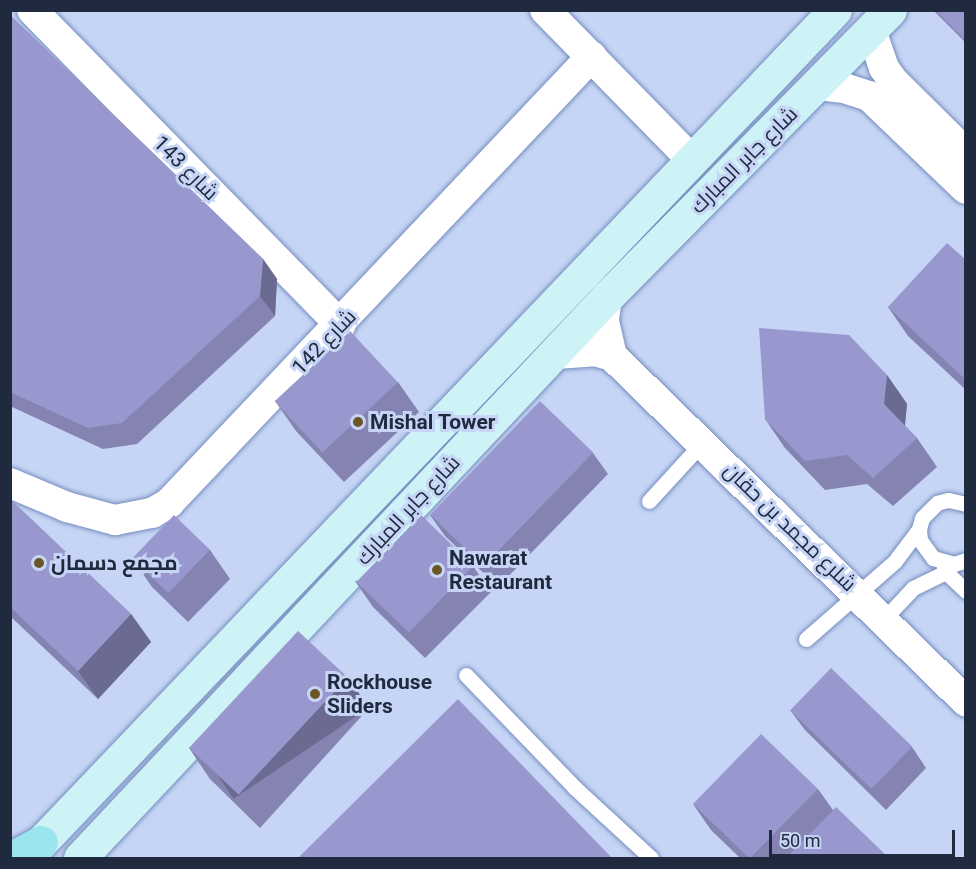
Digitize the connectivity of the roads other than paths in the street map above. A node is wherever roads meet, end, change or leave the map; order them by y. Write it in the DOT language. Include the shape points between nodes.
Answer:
graph roads {
  1 [pos="32,10"];
  2 [pos="836,10"];
  3 [pos="545,11"];
  4 [pos="880,20"];
  5 [pos="592,56"];
  6 [pos="819,85"];
  7 [pos="966,153"];
  8 [pos="691,159"];
  9 [pos="966,189"];
  10 [pos="608,297"];
  11 [pos="342,325"];
  12 [pos="556,354"];
  13 [pos="612,356"];
  14 [pos="702,443"];
  15 [pos="10,483"];
  16 [pos="649,501"];
  17 [pos="966,504"];
  18 [pos="919,529"];
  19 [pos="966,560"];
  20 [pos="944,567"];
  21 [pos="966,591"];
  22 [pos="860,594"];
  23 [pos="884,619"];
  24 [pos="806,639"];
  25 [pos="466,675"];
  26 [pos="966,702"];
  27 [pos="34,850"];
  28 [pos="12,858"];
  29 [pos="80,858"];
  30 [pos="651,858"];
  1 -- 11 [label="street, شارع 143"];
  2 -- 8 [label="main road, شارع جابر المبارك"];
  3 -- 5 [label="street"];
  4 -- 6 [label="main road, شارع جابر المبارك"];
  4 -- 7 [label="street" via="884,68"];
  5 -- 8 [label="street"];
  5 -- 11 [label="street, شارع 142"];
  6 -- 9 [label="street" via="869,96"];
  6 -- 10 [label="main road, شارع جابر المبارك"];
  8 -- 27 [label="main road, شارع جابر المبارك"];
  10 -- 12 [label="main road, شارع جابر المبارك"];
  10 -- 13 [label="street" via="604,320"];
  11 -- 15 [label="street, شارع 142" via="183,491 152,513 115,520 67,507"];
  12 -- 13 [label="street" via="595,351"];
  12 -- 29 [label="main road, شارع جابر المبارك"];
  13 -- 14 [label="street, شلرع مجمد بن حقان"];
  14 -- 16 [label="lane"];
  14 -- 22 [label="street, شلرع مجمد بن حقان"];
  17 -- 18 [label="lane" via="948,500 937,503 922,518"];
  18 -- 20 [label="lane" via="925,550"];
  18 -- 22 [label="lane" via="908,549"];
  19 -- 20 [label="lane"];
  20 -- 21 [label="lane"];
  20 -- 23 [label="lane" via="913,588"];
  22 -- 23 [label="street, شلرع مجمد بن حقان"];
  22 -- 24 [label="lane"];
  23 -- 26 [label="street, شلرع مجمد بن حقان"];
  25 -- 30 [label="lane" via="574,787"];
  27 -- 28 [label="main road"];
}
